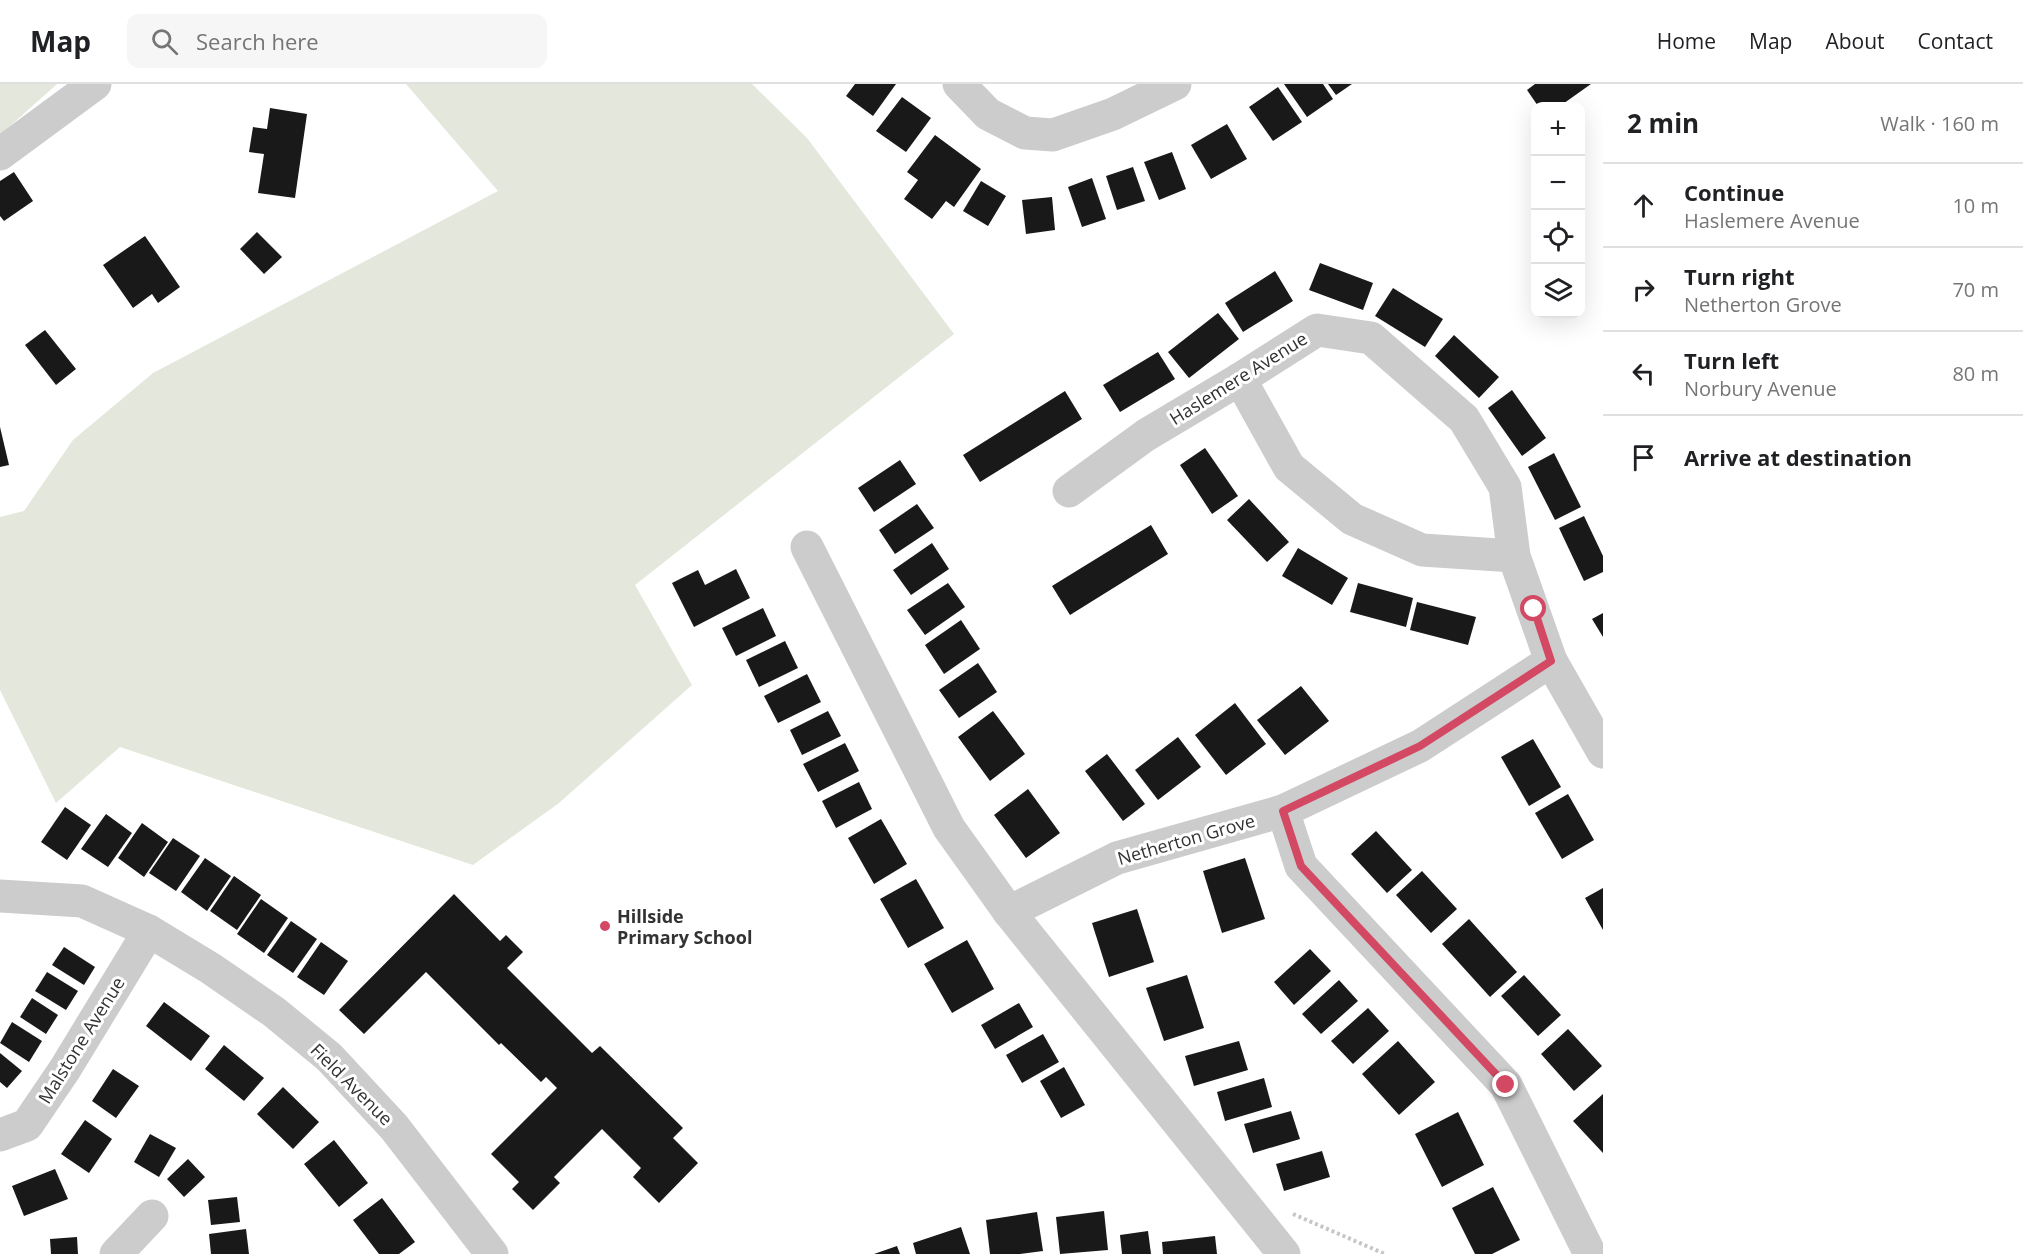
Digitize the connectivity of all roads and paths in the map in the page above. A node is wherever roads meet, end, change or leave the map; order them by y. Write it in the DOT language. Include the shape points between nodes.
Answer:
graph roads {
  1 [pos="95,84"];
  2 [pos="958,84"];
  3 [pos="1175,84"];
  4 [pos="0,154"];
  5 [pos="1240,379"];
  6 [pos="1070,491"];
  7 [pos="807,547"];
  8 [pos="1514,556"];
  9 [pos="1551,661"];
  10 [pos="1603,752"];
  11 [pos="1283,811"];
  12 [pos="0,896"];
  13 [pos="1009,912"];
  14 [pos="149,931"];
  15 [pos="0,1135"];
  16 [pos="1252,1214"];
  17 [pos="152,1216"];
  18 [pos="116,1254"];
  19 [pos="492,1254"];
  20 [pos="1284,1254"];
  21 [pos="1385,1254"];
  22 [pos="1590,1254"];
  1 -- 4 [label="street"];
  2 -- 3 [label="street" via="988,114 1025,132 1053,135 1113,114"];
  5 -- 6 [label="street, Haslemere Avenue" via="1146,435"];
  5 -- 8 [label="street" via="1289,467 1352,519 1422,550"];
  5 -- 8 [label="street, Haslemere Avenue" via="1317,330 1371,338 1464,419 1505,487"];
  7 -- 13 [label="street" via="950,828"];
  8 -- 9 [label="street, Haslemere Avenue"];
  9 -- 10 [label="street, Haslemere Avenue"];
  9 -- 11 [label="street, Netherton Grove" via="1420,746"];
  11 -- 13 [label="street, Netherton Grove" via="1117,858"];
  11 -- 22 [label="street" via="1301,866 1506,1085"];
  12 -- 14 [label="street, Field Avenue" via="82,901"];
  13 -- 16 [label="street"];
  14 -- 15 [label="street, Malstone Avenue" via="27,1125"];
  14 -- 19 [label="street, Field Avenue" via="274,1012 329,1057 394,1127"];
  16 -- 20 [label="street"];
  16 -- 21 [label="path" via="1281,1209"];
  17 -- 18 [label="street"];
}
